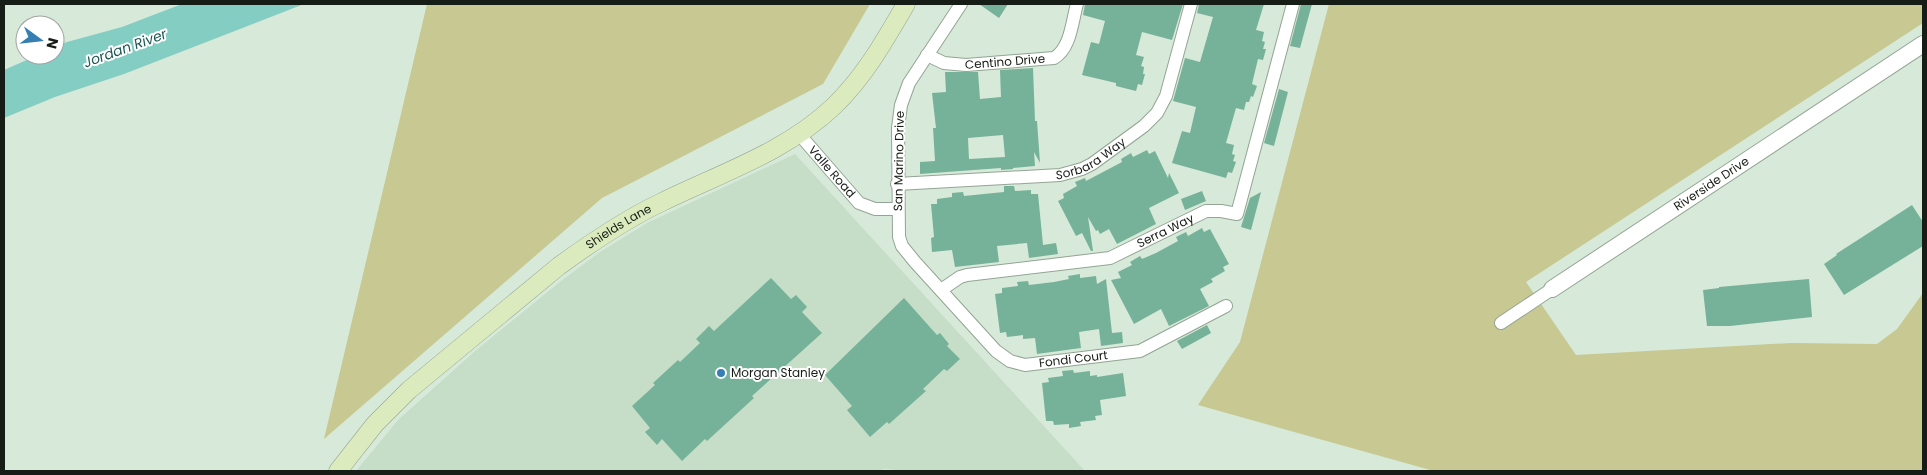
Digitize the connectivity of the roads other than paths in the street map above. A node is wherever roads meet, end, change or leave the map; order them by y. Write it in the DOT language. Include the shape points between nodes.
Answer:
graph roads {
  1 [pos="906,4"];
  2 [pos="961,4"];
  3 [pos="1077,4"];
  4 [pos="1191,4"];
  5 [pos="1293,4"];
  6 [pos="1923,44"];
  7 [pos="927,55"];
  8 [pos="799,134"];
  9 [pos="897,184"];
  10 [pos="898,209"];
  11 [pos="1552,289"];
  12 [pos="941,290"];
  13 [pos="1226,306"];
  14 [pos="1502,323"];
  15 [pos="338,471"];
  1 -- 8 [label="main road, Shields Lane" via="864,73 834,106"];
  2 -- 7 [label="street, San Marino Drive"];
  3 -- 7 [label="street, Centino Drive" via="1066,44 1054,58 959,65 944,63"];
  4 -- 9 [label="street, Sorbara Way" via="1166,96 1157,113 1092,164 1060,175"];
  5 -- 12 [label="street, Serra Way" via="1238,214 1206,211 1110,258 967,275"];
  6 -- 11 [label="street, Riverside Drive"];
  7 -- 9 [label="street, San Marino Drive" via="909,83 901,105"];
  8 -- 10 [label="street, Valle Road" via="859,203 875,209"];
  8 -- 15 [label="main road, Shields Lane" via="636,215 578,252 409,390 375,424"];
  9 -- 10 [label="street, San Marino Drive"];
  10 -- 12 [label="street, San Marino Drive" via="902,246"];
  11 -- 14 [label="street, Riverside Drive"];
  12 -- 13 [label="street, Fondi Court" via="996,351 1010,361 1025,365 1140,351"];
}
